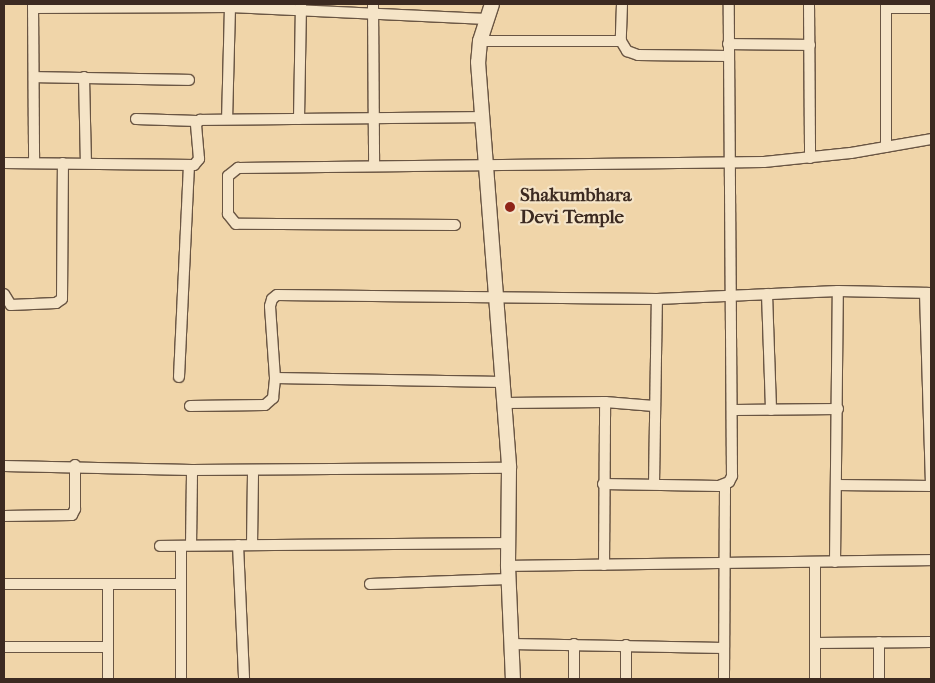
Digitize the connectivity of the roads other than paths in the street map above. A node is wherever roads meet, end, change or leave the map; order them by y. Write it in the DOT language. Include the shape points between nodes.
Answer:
graph roads {
  1 [pos="492,4"];
  2 [pos="622,4"];
  3 [pos="729,4"];
  4 [pos="809,4"];
  5 [pos="230,5"];
  6 [pos="33,6"];
  7 [pos="119,6"];
  8 [pos="162,6"];
  9 [pos="886,6"];
  10 [pos="301,7"];
  11 [pos="373,8"];
  12 [pos="931,8"];
  13 [pos="487,19"];
  14 [pos="480,41"];
  15 [pos="621,41"];
  16 [pos="728,44"];
  17 [pos="810,45"];
  18 [pos="728,56"];
  19 [pos="34,77"];
  20 [pos="84,77"];
  21 [pos="189,80"];
  22 [pos="484,117"];
  23 [pos="136,119"];
  24 [pos="227,119"];
  25 [pos="299,119"];
  26 [pos="373,119"];
  27 [pos="197,121"];
  28 [pos="931,139"];
  29 [pos="886,147"];
  30 [pos="810,158"];
  31 [pos="4,163"];
  32 [pos="34,163"];
  33 [pos="63,163"];
  34 [pos="86,163"];
  35 [pos="728,163"];
  36 [pos="487,164"];
  37 [pos="189,165"];
  38 [pos="374,166"];
  39 [pos="455,225"];
  40 [pos="838,292"];
  41 [pos="928,293"];
  42 [pos="4,294"];
  43 [pos="767,294"];
  44 [pos="733,296"];
  45 [pos="497,298"];
  46 [pos="658,299"];
  47 [pos="178,378"];
  48 [pos="275,378"];
  49 [pos="503,382"];
  50 [pos="930,398"];
  51 [pos="605,402"];
  52 [pos="505,403"];
  53 [pos="190,406"];
  54 [pos="654,406"];
  55 [pos="838,409"];
  56 [pos="734,410"];
  57 [pos="771,410"];
  58 [pos="75,465"];
  59 [pos="4,466"];
  60 [pos="509,468"];
  61 [pos="192,470"];
  62 [pos="253,470"];
  63 [pos="603,484"];
  64 [pos="654,484"];
  65 [pos="725,485"];
  66 [pos="836,485"];
  67 [pos="931,486"];
  68 [pos="4,516"];
  69 [pos="508,543"];
  70 [pos="238,545"];
  71 [pos="252,545"];
  72 [pos="160,546"];
  73 [pos="186,546"];
  74 [pos="931,560"];
  75 [pos="836,562"];
  76 [pos="723,563"];
  77 [pos="815,563"];
  78 [pos="604,565"];
  79 [pos="508,573"];
  80 [pos="4,584"];
  81 [pos="108,584"];
  82 [pos="181,584"];
  83 [pos="370,584"];
  84 [pos="879,642"];
  85 [pos="931,642"];
  86 [pos="815,643"];
  87 [pos="511,644"];
  88 [pos="574,644"];
  89 [pos="626,645"];
  90 [pos="4,647"];
  91 [pos="108,647"];
  92 [pos="724,648"];
  93 [pos="108,679"];
  94 [pos="181,679"];
  95 [pos="244,679"];
  96 [pos="512,679"];
  97 [pos="574,679"];
  98 [pos="626,679"];
  99 [pos="724,679"];
  100 [pos="815,679"];
  101 [pos="879,679"];
  1 -- 13 [label="street"];
  2 -- 15 [label="street"];
  3 -- 16 [label="street"];
  4 -- 17 [label="street"];
  5 -- 8 [label="street"];
  5 -- 10 [label="street"];
  5 -- 24 [label="street"];
  6 -- 7 [label="street"];
  6 -- 19 [label="street"];
  7 -- 8 [label="street"];
  9 -- 12 [label="street"];
  9 -- 29 [label="street"];
  10 -- 11 [label="street"];
  10 -- 25 [label="street"];
  11 -- 13 [label="street"];
  11 -- 26 [label="street"];
  13 -- 14 [label="street"];
  14 -- 15 [label="street"];
  14 -- 22 [label="street" via="478,62"];
  15 -- 18 [label="street" via="627,51 638,55"];
  16 -- 17 [label="street"];
  16 -- 18 [label="street"];
  17 -- 30 [label="street"];
  18 -- 35 [label="street"];
  19 -- 20 [label="street"];
  19 -- 32 [label="street"];
  20 -- 21 [label="street"];
  20 -- 34 [label="street"];
  22 -- 26 [label="street"];
  22 -- 36 [label="street"];
  23 -- 27 [label="street"];
  24 -- 25 [label="street"];
  24 -- 27 [label="street"];
  25 -- 26 [label="street"];
  26 -- 38 [label="street"];
  27 -- 37 [label="street" via="199,159"];
  28 -- 29 [label="street"];
  29 -- 30 [label="street"];
  30 -- 35 [label="street"];
  31 -- 32 [label="street"];
  32 -- 33 [label="street"];
  33 -- 34 [label="street"];
  33 -- 42 [label="street" via="62,299 11,305"];
  34 -- 37 [label="street"];
  35 -- 36 [label="street"];
  35 -- 44 [label="street"];
  36 -- 38 [label="street"];
  36 -- 45 [label="street"];
  37 -- 47 [label="street"];
  38 -- 39 [label="street" via="233,169 228,176 228,214 231,220 243,225"];
  40 -- 41 [label="street"];
  40 -- 43 [label="street"];
  40 -- 55 [label="street"];
  41 -- 50 [label="street"];
  43 -- 44 [label="street"];
  43 -- 57 [label="street"];
  44 -- 46 [label="street"];
  44 -- 56 [label="street"];
  45 -- 46 [label="street"];
  45 -- 48 [label="street" via="277,295 270,306"];
  45 -- 49 [label="street"];
  46 -- 54 [label="street"];
  48 -- 49 [label="street"];
  48 -- 53 [label="street" via="273,398 265,405"];
  49 -- 52 [label="street"];
  50 -- 67 [label="street"];
  51 -- 52 [label="street"];
  51 -- 54 [label="street"];
  51 -- 63 [label="street"];
  52 -- 60 [label="street"];
  54 -- 64 [label="street"];
  55 -- 57 [label="street"];
  55 -- 66 [label="street"];
  56 -- 57 [label="street"];
  56 -- 65 [label="street" via="734,465 732,476"];
  58 -- 59 [label="street"];
  58 -- 61 [label="street"];
  58 -- 68 [label="street" via="75,509 72,515"];
  60 -- 62 [label="street"];
  60 -- 69 [label="street"];
  61 -- 62 [label="street"];
  61 -- 73 [label="street"];
  62 -- 71 [label="street"];
  63 -- 64 [label="street"];
  63 -- 78 [label="street"];
  64 -- 65 [label="street"];
  65 -- 76 [label="street"];
  66 -- 67 [label="street"];
  66 -- 75 [label="street"];
  69 -- 71 [label="street"];
  69 -- 79 [label="street"];
  70 -- 71 [label="street"];
  70 -- 73 [label="street"];
  70 -- 95 [label="street"];
  72 -- 73 [label="street"];
  73 -- 82 [label="street"];
  74 -- 75 [label="street"];
  75 -- 77 [label="street"];
  76 -- 77 [label="street"];
  76 -- 78 [label="street"];
  76 -- 92 [label="street"];
  77 -- 86 [label="street"];
  78 -- 79 [label="street"];
  79 -- 83 [label="street"];
  79 -- 87 [label="street"];
  80 -- 81 [label="street"];
  81 -- 82 [label="street"];
  81 -- 91 [label="street"];
  82 -- 94 [label="street"];
  84 -- 85 [label="street"];
  84 -- 86 [label="street"];
  84 -- 101 [label="street"];
  86 -- 100 [label="street"];
  87 -- 88 [label="street"];
  87 -- 96 [label="street"];
  88 -- 89 [label="street"];
  88 -- 97 [label="street"];
  89 -- 92 [label="street"];
  89 -- 98 [label="street"];
  90 -- 91 [label="street"];
  91 -- 93 [label="street"];
  92 -- 99 [label="street"];
}
